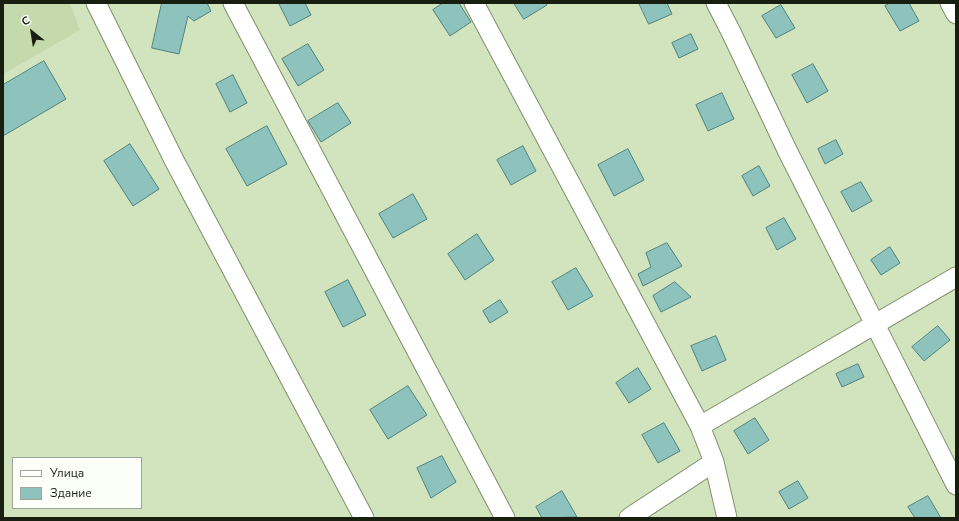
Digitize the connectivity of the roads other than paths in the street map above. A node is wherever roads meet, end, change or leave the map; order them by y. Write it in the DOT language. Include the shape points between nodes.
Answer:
graph roads {
  1 [pos="96,3"];
  2 [pos="233,3"];
  3 [pos="474,3"];
  4 [pos="716,3"];
  5 [pos="950,3"];
  6 [pos="956,14"];
  7 [pos="956,277"];
  8 [pos="874,324"];
  9 [pos="700,426"];
  10 [pos="714,462"];
  11 [pos="956,485"];
  12 [pos="364,518"];
  13 [pos="505,518"];
  14 [pos="629,518"];
  15 [pos="727,518"];
  1 -- 12 [label="street" via="174,160"];
  2 -- 13 [label="street"];
  3 -- 9 [label="street"];
  4 -- 8 [label="street"];
  5 -- 6 [label="street"];
  7 -- 8 [label="street"];
  8 -- 9 [label="street"];
  8 -- 11 [label="street"];
  9 -- 10 [label="street"];
  10 -- 14 [label="street"];
  10 -- 15 [label="street"];
}
